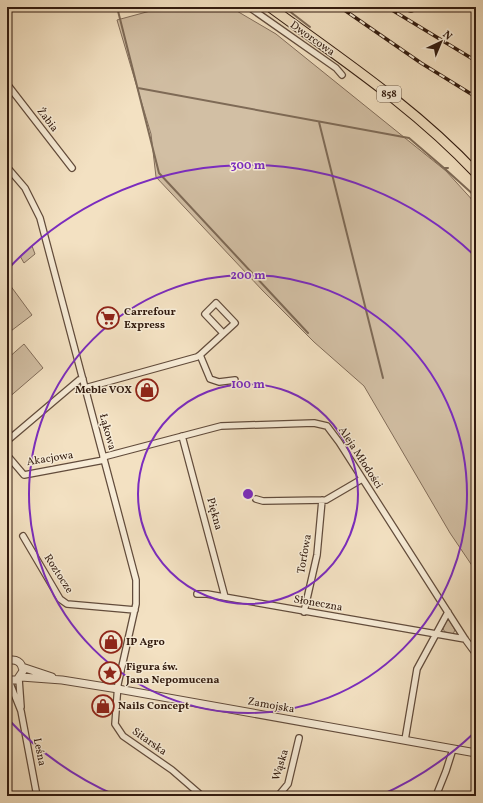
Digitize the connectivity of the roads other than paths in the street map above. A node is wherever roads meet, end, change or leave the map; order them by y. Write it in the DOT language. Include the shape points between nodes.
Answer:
graph roads {
  1 [pos="249,7"];
  2 [pos="270,7"];
  3 [pos="406,7"];
  4 [pos="412,7"];
  5 [pos="342,75"];
  6 [pos="7,84"];
  7 [pos="7,167"];
  8 [pos="72,168"];
  9 [pos="476,173"];
  10 [pos="223,333"];
  11 [pos="200,355"];
  12 [pos="83,379"];
  13 [pos="235,380"];
  14 [pos="85,388"];
  15 [pos="182,436"];
  16 [pos="7,441"];
  17 [pos="7,455"];
  18 [pos="104,458"];
  19 [pos="362,479"];
  20 [pos="256,499"];
  21 [pos="322,500"];
  22 [pos="23,536"];
  23 [pos="197,594"];
  24 [pos="225,597"];
  25 [pos="135,610"];
  26 [pos="304,612"];
  27 [pos="448,612"];
  28 [pos="436,634"];
  29 [pos="465,639"];
  30 [pos="476,654"];
  31 [pos="9,659"];
  32 [pos="22,667"];
  33 [pos="20,678"];
  34 [pos="62,680"];
  35 [pos="8,681"];
  36 [pos="118,689"];
  37 [pos="21,711"];
  38 [pos="299,738"];
  39 [pos="405,740"];
  40 [pos="453,749"];
  41 [pos="476,753"];
  42 [pos="37,796"];
  43 [pos="202,796"];
  44 [pos="278,796"];
  45 [pos="436,796"];
  1 -- 5 [label="street, Dworcowa" via="336,68"];
  2 -- 9 [label="main road, 858" via="386,92 428,127"];
  3 -- 4 [label="street" via="411,10"];
  6 -- 8 [label="street, Żabia"];
  7 -- 12 [label="street, Łąkowa" via="25,188 40,218"];
  10 -- 10 [label="street" via="235,322 216,303 205,314"];
  10 -- 11 [label="street"];
  11 -- 13 [label="street" via="210,380"];
  11 -- 14 [label="street"];
  12 -- 14 [label="street, Łąkowa"];
  12 -- 16 [label="street"];
  14 -- 18 [label="street, Łąkowa"];
  15 -- 18 [label="street, Aleja Młodości"];
  15 -- 19 [label="street, Aleja Młodości" via="225,425 323,424 330,429"];
  15 -- 24 [label="street, Piękna"];
  17 -- 18 [label="street, Akacjowa" via="24,475"];
  18 -- 25 [label="street, Łąkowa" via="136,580"];
  19 -- 21 [label="street" via="334,496"];
  19 -- 27 [label="street, Aleja Młodości"];
  20 -- 21 [label="street"];
  21 -- 26 [label="street, Torfowa" via="317,555"];
  22 -- 25 [label="street, Roztocze" via="60,598 67,604"];
  23 -- 24 [label="street, Słoneczna"];
  24 -- 26 [label="street, Słoneczna"];
  25 -- 36 [label="street, Łąkowa"];
  26 -- 28 [label="street, Słoneczna"];
  27 -- 28 [label="street"];
  27 -- 29 [label="street, Aleja Młodości"];
  28 -- 29 [label="street, Słoneczna"];
  28 -- 39 [label="street" via="417,669"];
  29 -- 30 [label="street, Aleja Młodości"];
  31 -- 32 [label="street, Zamojska" via="18,661"];
  32 -- 33 [label="street"];
  32 -- 34 [label="street, Zamojska"];
  33 -- 34 [label="street, Zamojska"];
  33 -- 35 [label="street, Zamojska"];
  33 -- 37 [label="street, Leśna"];
  34 -- 36 [label="street, Zamojska"];
  35 -- 37 [label="street, Leśna"];
  36 -- 39 [label="street, Zamojska"];
  36 -- 43 [label="street, Sitarska" via="114,719 118,730"];
  37 -- 42 [label="street, Leśna"];
  38 -- 44 [label="street, Wąska" via="288,784"];
  39 -- 40 [label="street, Zamojska"];
  40 -- 41 [label="street, Zamojska"];
  40 -- 45 [label="street"];
}
